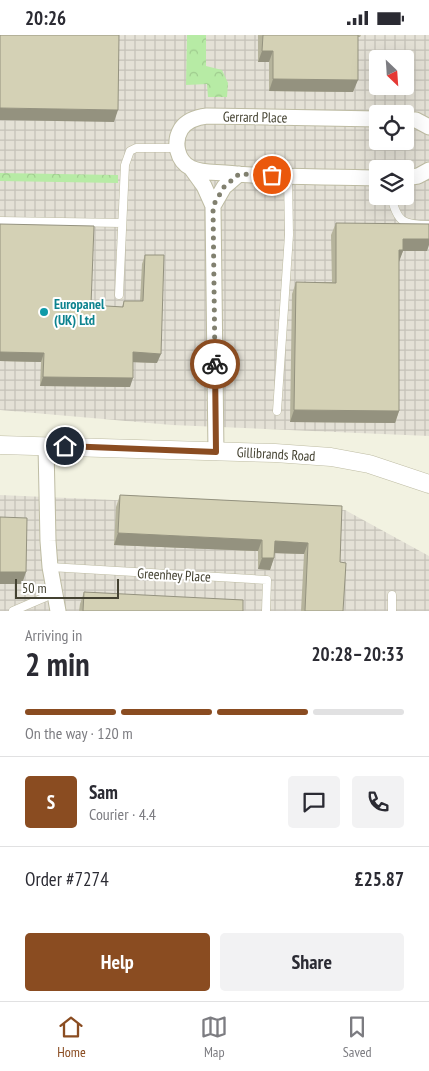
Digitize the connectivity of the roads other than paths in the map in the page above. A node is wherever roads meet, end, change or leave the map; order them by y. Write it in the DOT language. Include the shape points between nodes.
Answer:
graph roads {
  1 [pos="369,119"];
  2 [pos="414,120"];
  3 [pos="429,127"];
  4 [pos="177,149"];
  5 [pos="190,168"];
  6 [pos="429,170"];
  7 [pos="239,174"];
  8 [pos="288,175"];
  9 [pos="414,177"];
  10 [pos="369,178"];
  11 [pos="393,205"];
  12 [pos="213,206"];
  13 [pos="0,221"];
  14 [pos="122,223"];
  15 [pos="429,225"];
  16 [pos="119,295"];
  17 [pos="277,411"];
  18 [pos="0,445"];
  19 [pos="46,445"];
  20 [pos="216,452"];
  21 [pos="429,484"];
  22 [pos="50,567"];
  23 [pos="55,593"];
  24 [pos="392,595"];
  25 [pos="13,611"];
  26 [pos="58,611"];
  27 [pos="266,611"];
  28 [pos="392,611"];
  1 -- 4 [label="street, Gerrard Place" via="198,117 183,126 178,134"];
  2 -- 3 [label="street"];
  4 -- 5 [label="street"];
  4 -- 14 [label="lane" via="136,148 130,151 125,165"];
  5 -- 7 [label="street"];
  5 -- 12 [label="street" via="204,186"];
  6 -- 9 [label="street"];
  7 -- 8 [label="street"];
  7 -- 12 [label="street" via="224,187"];
  8 -- 10 [label="street"];
  8 -- 17 [label="lane" via="289,235"];
  11 -- 15 [label="lane" via="405,222"];
  12 -- 20 [label="street"];
  13 -- 14 [label="lane"];
  14 -- 16 [label="lane"];
  18 -- 19 [label="street, Gillibrands Road"];
  19 -- 20 [label="street, Gillibrands Road"];
  19 -- 22 [label="street"];
  20 -- 21 [label="street, Gillibrands Road" via="330,457 368,464"];
  22 -- 23 [label="street"];
  22 -- 27 [label="lane, Greenhey Place" via="267,580"];
  23 -- 25 [label="lane"];
  23 -- 26 [label="street"];
  24 -- 28 [label="lane"];
}
